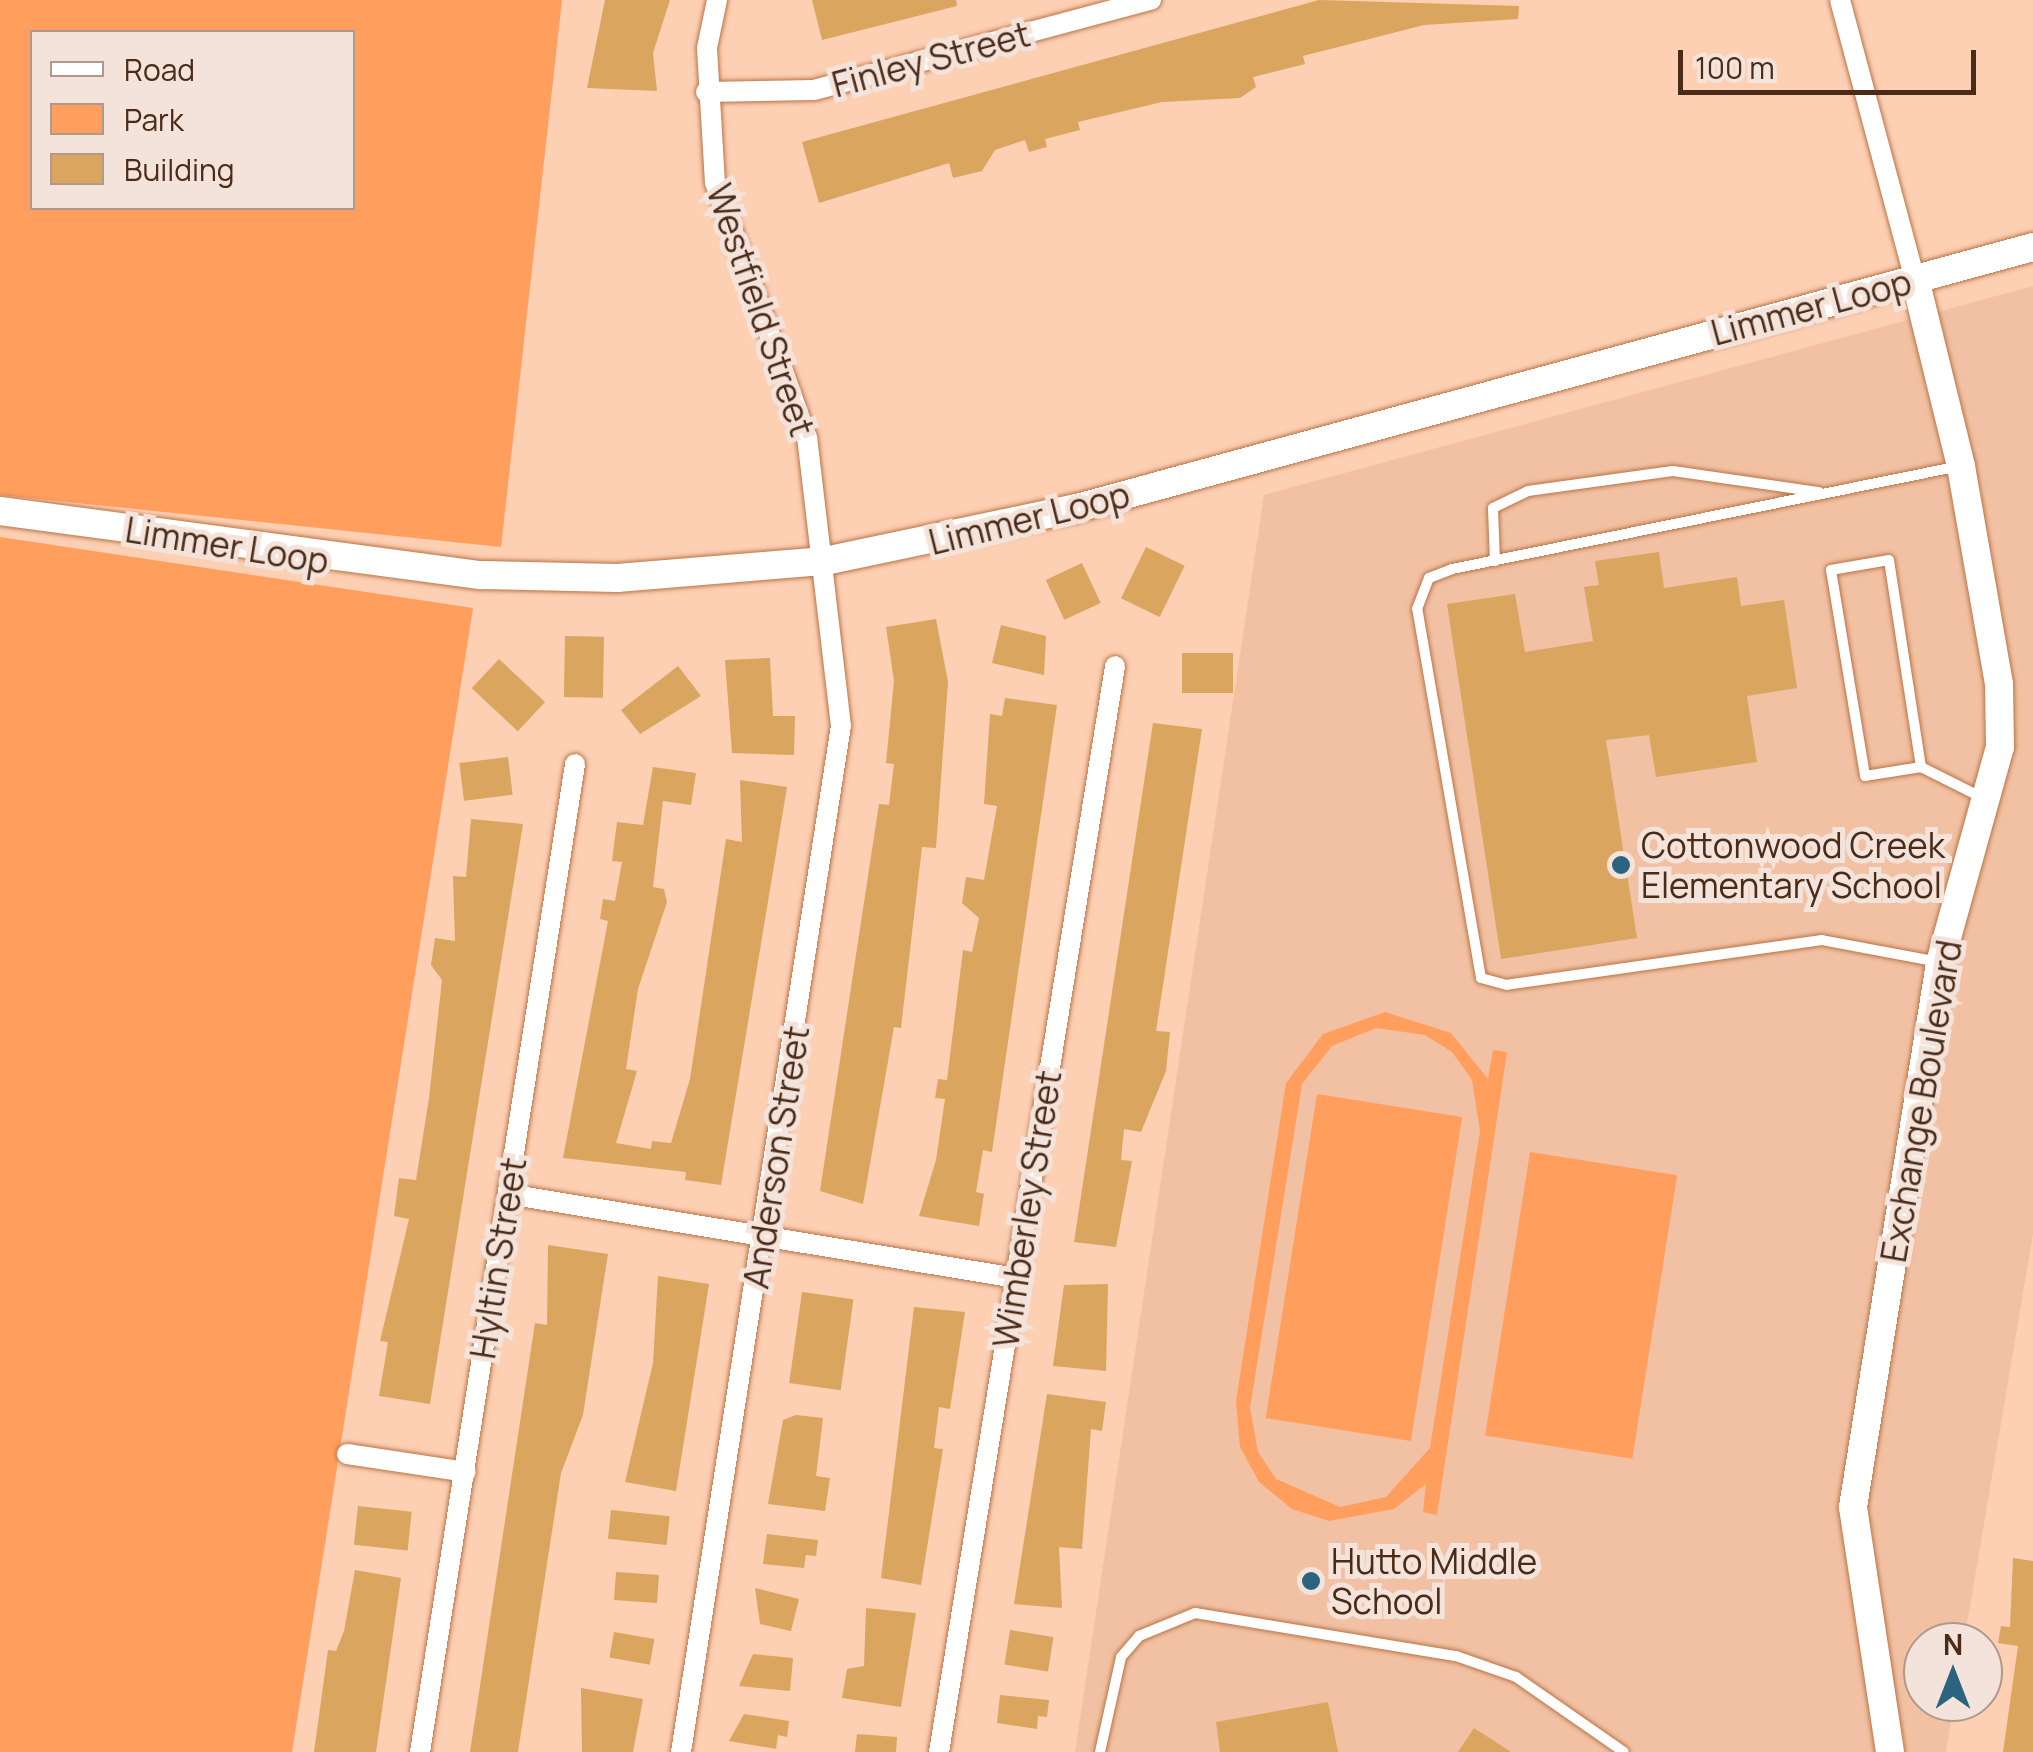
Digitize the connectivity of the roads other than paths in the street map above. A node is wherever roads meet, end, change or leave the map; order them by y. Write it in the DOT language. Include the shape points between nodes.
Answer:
graph roads {
  1 [pos="717,0"];
  2 [pos="1151,0"];
  3 [pos="1840,0"];
  4 [pos="706,92"];
  5 [pos="2033,247"];
  6 [pos="1916,279"];
  7 [pos="1961,466"];
  8 [pos="1828,494"];
  9 [pos="0,511"];
  10 [pos="825,561"];
  11 [pos="1496,561"];
  12 [pos="1115,666"];
  13 [pos="575,764"];
  14 [pos="1922,767"];
  15 [pos="1990,802"];
  16 [pos="1940,962"];
  17 [pos="508,1194"];
  18 [pos="763,1236"];
  19 [pos="1016,1278"];
  20 [pos="347,1454"];
  21 [pos="466,1472"];
  22 [pos="420,1752"];
  23 [pos="681,1752"];
  24 [pos="940,1752"];
  25 [pos="1100,1752"];
  26 [pos="1624,1752"];
  27 [pos="1890,1752"];
  1 -- 4 [label="street, Westfield Street"];
  2 -- 4 [label="street, Finley Street" via="814,90"];
  3 -- 6 [label="street"];
  4 -- 10 [label="street, Westfield Street" via="715,183 796,394"];
  5 -- 6 [label="street, Limmer Loop"];
  6 -- 7 [label="street, Exchange Boulevard"];
  6 -- 10 [label="street, Limmer Loop" via="1060,512"];
  7 -- 8 [label="lane"];
  7 -- 15 [label="street, Exchange Boulevard" via="1999,684"];
  8 -- 11 [label="lane"];
  8 -- 11 [label="lane" via="1672,471 1528,491 1493,508"];
  9 -- 10 [label="street, Limmer Loop" via="482,576 653,576"];
  10 -- 18 [label="street, Anderson Street" via="841,726"];
  11 -- 16 [label="lane" via="1429,578 1417,609 1481,978 1507,985 1822,940"];
  12 -- 19 [label="street, Wimberley Street"];
  13 -- 17 [label="street, Hyltin Street"];
  14 -- 14 [label="lane" via="1864,776 1831,570 1889,560"];
  14 -- 15 [label="lane"];
  15 -- 16 [label="street, Exchange Boulevard"];
  16 -- 27 [label="street, Exchange Boulevard" via="1852,1508"];
  17 -- 18 [label="street"];
  17 -- 21 [label="street, Hyltin Street"];
  18 -- 19 [label="street"];
  18 -- 23 [label="street, Anderson Street"];
  19 -- 24 [label="street, Wimberley Street"];
  20 -- 21 [label="street"];
  21 -- 22 [label="street, Hyltin Street"];
  25 -- 26 [label="lane" via="1121,1657 1139,1636 1195,1613 1456,1656 1516,1678"];
}
